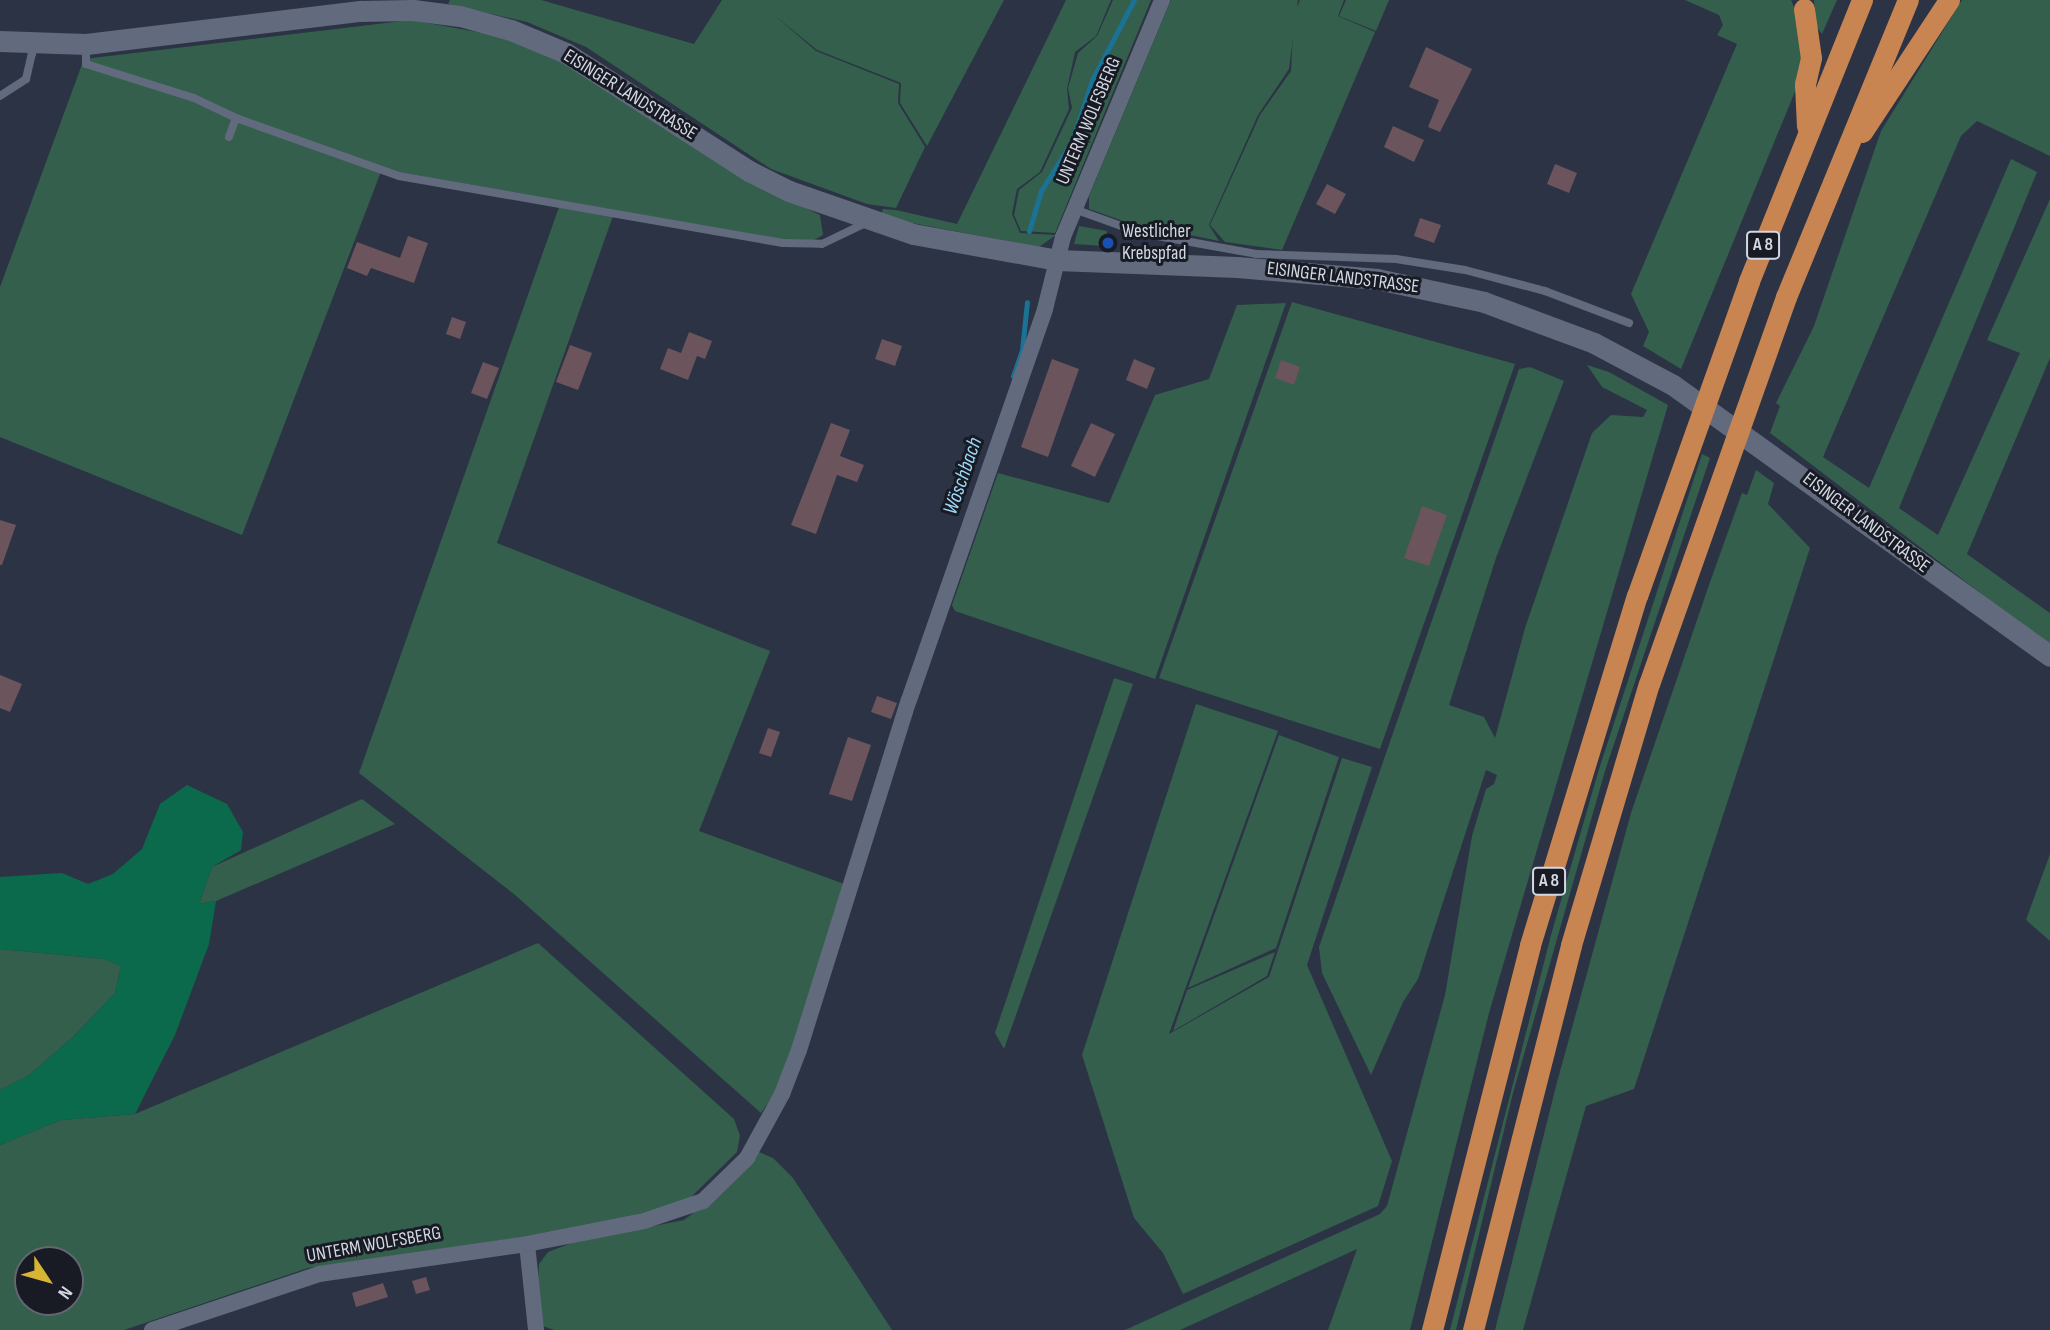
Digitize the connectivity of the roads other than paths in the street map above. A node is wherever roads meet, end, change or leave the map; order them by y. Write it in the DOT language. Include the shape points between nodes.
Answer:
graph roads {
  1 [pos="1162,0"];
  2 [pos="1863,0"];
  3 [pos="1908,0"];
  4 [pos="1949,0"];
  5 [pos="1801,5"];
  6 [pos="0,41"];
  7 [pos="28,43"];
  8 [pos="86,44"];
  9 [pos="0,96"];
  10 [pos="236,118"];
  11 [pos="1807,132"];
  12 [pos="229,137"];
  13 [pos="1831,181"];
  14 [pos="1074,209"];
  15 [pos="869,221"];
  16 [pos="1058,260"];
  17 [pos="1629,323"];
  18 [pos="2050,656"];
  19 [pos="527,1244"];
  20 [pos="152,1330"];
  21 [pos="536,1330"];
  22 [pos="1432,1330"];
  23 [pos="1472,1330"];
  1 -- 14 [label="street, UNTERM WOLFSBERG"];
  2 -- 11 [label="highway, A 8"];
  3 -- 13 [label="highway, A 8"];
  4 -- 13 [label="highway"];
  5 -- 11 [label="highway" via="1811,58 1805,84"];
  6 -- 7 [label="main road, EISINGER LANDSTRASSE"];
  7 -- 8 [label="main road, EISINGER LANDSTRASSE"];
  7 -- 9 [label="lane" via="32,54 26,79"];
  8 -- 10 [label="lane" via="86,64 194,98"];
  8 -- 15 [label="main road, EISINGER LANDSTRASSE" via="360,11 413,10 460,16 511,30 566,53 749,171"];
  10 -- 12 [label="lane"];
  10 -- 15 [label="lane" via="399,176 783,243 822,244"];
  11 -- 22 [label="highway, A 8" via="1689,440 1566,820 1493,1083"];
  13 -- 23 [label="highway, A 8" via="1725,463 1597,853"];
  14 -- 16 [label="street, UNTERM WOLFSBERG"];
  14 -- 17 [label="lane, EISINGER LANDSTRASSE" via="1141,233 1213,248 1395,260 1465,270 1545,291"];
  15 -- 16 [label="main road, EISINGER LANDSTRASSE" via="971,247"];
  16 -- 18 [label="main road, EISINGER LANDSTRASSE" via="1237,267 1377,279 1484,302 1566,330 1673,385"];
  16 -- 19 [label="street, UNTERM WOLFSBERG" via="909,700 799,1049 762,1134 733,1176 703,1201 644,1221"];
  19 -- 20 [label="street, UNTERM WOLFSBERG" via="319,1273"];
  19 -- 21 [label="street"];
}
